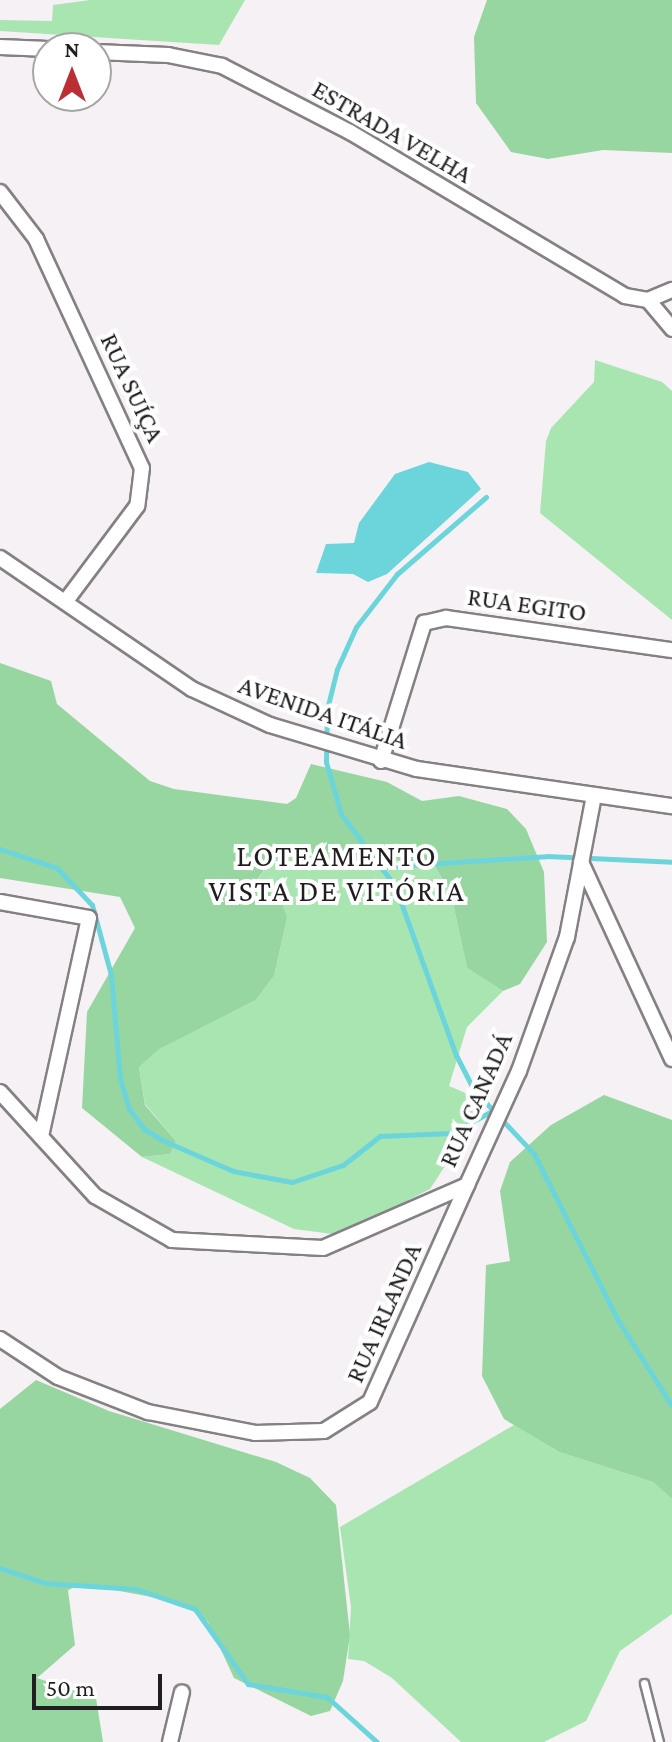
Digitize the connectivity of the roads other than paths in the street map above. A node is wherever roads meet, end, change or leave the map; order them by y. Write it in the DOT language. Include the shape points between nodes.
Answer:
graph roads {
  1 [pos="0,47"];
  2 [pos="32,48"];
  3 [pos="112,53"];
  4 [pos="0,192"];
  5 [pos="672,290"];
  6 [pos="648,300"];
  7 [pos="672,329"];
  8 [pos="0,558"];
  9 [pos="66,601"];
  10 [pos="672,650"];
  11 [pos="381,761"];
  12 [pos="594,796"];
  13 [pos="672,806"];
  14 [pos="581,862"];
  15 [pos="0,902"];
  16 [pos="672,1059"];
  17 [pos="0,1092"];
  18 [pos="41,1137"];
  19 [pos="467,1185"];
  20 [pos="0,1339"];
  21 [pos="644,1683"];
  22 [pos="182,1692"];
  23 [pos="170,1742"];
  24 [pos="659,1742"];
  1 -- 2 [label="street"];
  3 -- 6 [label="street, ESTRADA VELHA" via="168,55 222,66 350,132 605,285"];
  4 -- 9 [label="street, RUA SUÍÇA" via="36,239 142,468 137,506"];
  5 -- 6 [label="street"];
  6 -- 7 [label="street"];
  8 -- 9 [label="street, AVENIDA ITÁLIA"];
  9 -- 11 [label="street, AVENIDA ITÁLIA" via="217,703"];
  10 -- 11 [label="street, RUA EGITO" via="446,618 424,623"];
  11 -- 12 [label="street, AVENIDA ITÁLIA"];
  12 -- 13 [label="street, AVENIDA ITÁLIA"];
  12 -- 14 [label="street, RUA CANADÁ"];
  14 -- 16 [label="street"];
  14 -- 19 [label="street, RUA CANADÁ" via="562,952 519,1071"];
  15 -- 18 [label="street" via="89,918"];
  17 -- 18 [label="street, RUA CANADÁ"];
  18 -- 19 [label="street, RUA CANADÁ" via="95,1196 172,1240 323,1248"];
  19 -- 20 [label="street, RUA IRLANDA" via="370,1402 324,1431 255,1433 148,1412 58,1377"];
  21 -- 24 [label="lane"];
  22 -- 23 [label="street"];
}
